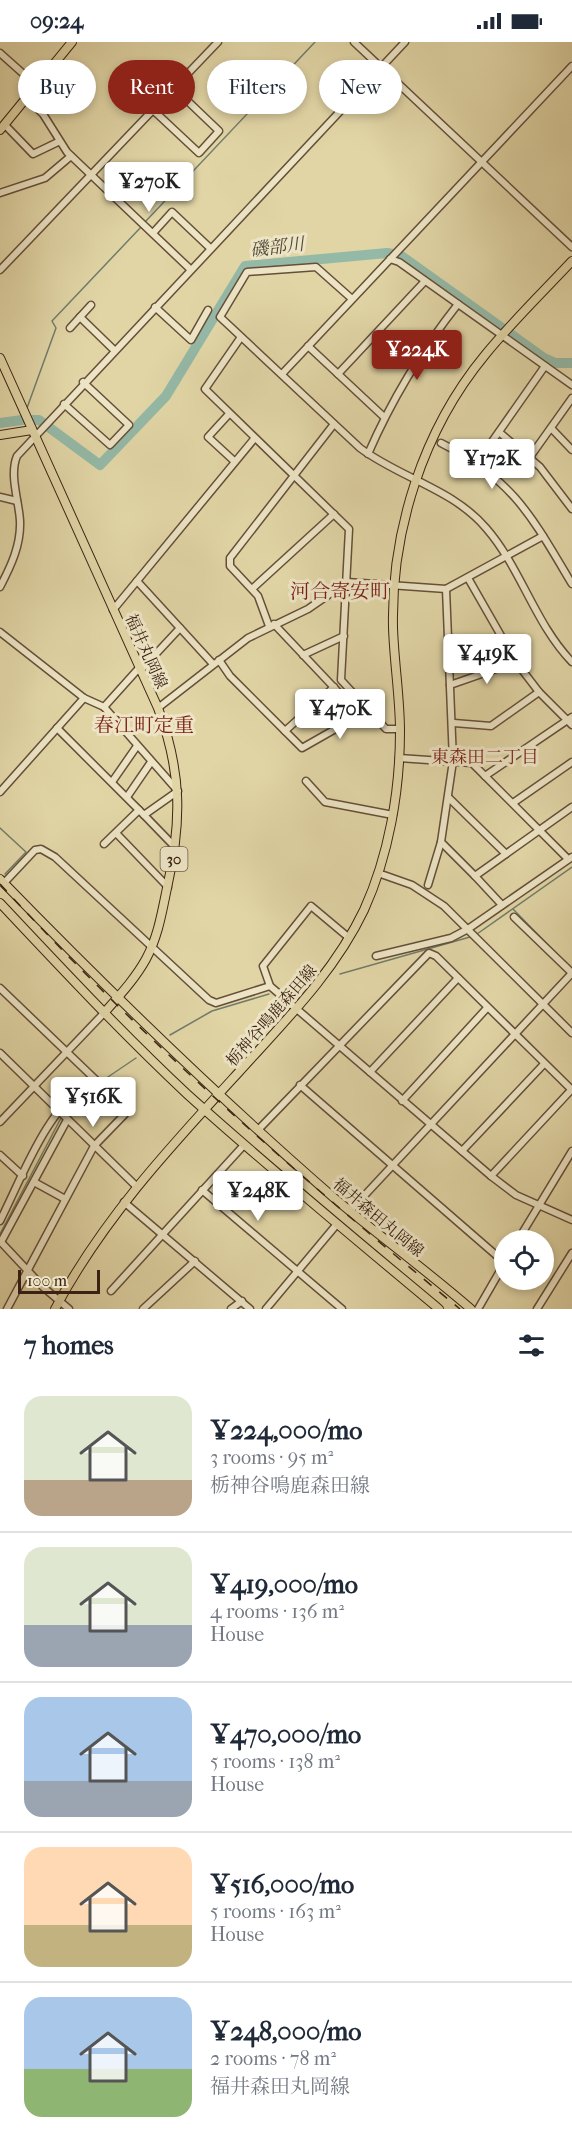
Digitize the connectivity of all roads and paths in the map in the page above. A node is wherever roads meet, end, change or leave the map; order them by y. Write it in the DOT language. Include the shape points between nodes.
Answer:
graph roads {
  1 [pos="72,42"];
  2 [pos="218,42"];
  3 [pos="354,42"];
  4 [pos="405,42"];
  5 [pos="0,53"];
  6 [pos="58,60"];
  7 [pos="373,60"];
  8 [pos="388,60"];
  9 [pos="195,66"];
  10 [pos="572,66"];
  11 [pos="18,69"];
  12 [pos="402,88"];
  13 [pos="195,108"];
  14 [pos="18,109"];
  15 [pos="43,114"];
  16 [pos="149,114"];
  17 [pos="157,114"];
  18 [pos="337,114"];
  19 [pos="2,127"];
  20 [pos="58,142"];
  21 [pos="71,156"];
  22 [pos="481,164"];
  23 [pos="90,175"];
  24 [pos="0,193"];
  25 [pos="153,233"];
  26 [pos="572,247"];
  27 [pos="210,248"];
  28 [pos="390,259"];
  29 [pos="572,261"];
  30 [pos="190,269"];
  31 [pos="0,270"];
  32 [pos="425,281"];
  33 [pos="352,299"];
  34 [pos="458,304"];
  35 [pos="91,305"];
  36 [pos="155,307"];
  37 [pos="208,310"];
  38 [pos="80,317"];
  39 [pos="70,328"];
  40 [pos="502,335"];
  41 [pos="241,337"];
  42 [pos="308,346"];
  43 [pos="114,350"];
  44 [pos="1,364"];
  45 [pos="545,366"];
  46 [pos="282,374"];
  47 [pos="338,374"];
  48 [pos="83,382"];
  49 [pos="572,385"];
  50 [pos="572,398"];
  51 [pos="63,404"];
  52 [pos="229,414"];
  53 [pos="384,417"];
  54 [pos="334,424"];
  55 [pos="550,428"];
  56 [pos="499,432"];
  57 [pos="33,433"];
  58 [pos="0,435"];
  59 [pos="254,439"];
  60 [pos="441,443"];
  61 [pos="572,450"];
  62 [pos="368,454"];
  63 [pos="530,457"];
  64 [pos="233,460"];
  65 [pos="477,463"];
  66 [pos="294,477"];
  67 [pos="416,481"];
  68 [pos="0,497"];
  69 [pos="18,501"];
  70 [pos="572,509"];
  71 [pos="334,514"];
  72 [pos="543,536"];
  73 [pos="506,556"];
  74 [pos="468,578"];
  75 [pos="137,581"];
  76 [pos="347,582"];
  77 [pos="572,584"];
  78 [pos="394,586"];
  79 [pos="0,587"];
  80 [pos="252,589"];
  81 [pos="446,589"];
  82 [pos="113,610"];
  83 [pos="271,625"];
  84 [pos="180,628"];
  85 [pos="0,632"];
  86 [pos="344,636"];
  87 [pos="303,655"];
  88 [pos="216,662"];
  89 [pos="516,662"];
  90 [pos="572,662"];
  91 [pos="140,670"];
  92 [pos="450,685"];
  93 [pos="334,687"];
  94 [pos="539,692"];
  95 [pos="84,698"];
  96 [pos="104,706"];
  97 [pos="158,708"];
  98 [pos="571,721"];
  99 [pos="454,723"];
  100 [pos="57,728"];
  101 [pos="400,729"];
  102 [pos="285,731"];
  103 [pos="137,746"];
  104 [pos="399,758"];
  105 [pos="453,761"];
  106 [pos="151,762"];
  107 [pos="572,762"];
  108 [pos="485,776"];
  109 [pos="306,781"];
  110 [pos="112,782"];
  111 [pos="178,791"];
  112 [pos="0,792"];
  113 [pos="127,797"];
  114 [pos="449,798"];
  115 [pos="513,803"];
  116 [pos="572,807"];
  117 [pos="142,813"];
  118 [pos="393,815"];
  119 [pos="539,830"];
  120 [pos="116,833"];
  121 [pos="441,842"];
  122 [pos="104,844"];
  123 [pos="176,848"];
  124 [pos="506,854"];
  125 [pos="570,858"];
  126 [pos="378,873"];
  127 [pos="475,876"];
  128 [pos="2,881"];
  129 [pos="429,885"];
  130 [pos="168,887"];
  131 [pos="0,903"];
  132 [pos="502,905"];
  133 [pos="514,917"];
  134 [pos="470,930"];
  135 [pos="348,938"];
  136 [pos="151,947"];
  137 [pos="376,956"];
  138 [pos="572,973"];
  139 [pos="458,978"];
  140 [pos="270,986"];
  141 [pos="0,988"];
  142 [pos="117,998"];
  143 [pos="543,1004"];
  144 [pos="488,1008"];
  145 [pos="297,1010"];
  146 [pos="104,1013"];
  147 [pos="572,1033"];
  148 [pos="515,1034"];
  149 [pos="339,1046"];
  150 [pos="66,1052"];
  151 [pos="0,1053"];
  152 [pos="6,1059"];
  153 [pos="544,1064"];
  154 [pos="0,1066"];
  155 [pos="370,1072"];
  156 [pos="93,1078"];
  157 [pos="34,1086"];
  158 [pos="300,1086"];
  159 [pos="572,1090"];
  160 [pos="218,1094"];
  161 [pos="402,1101"];
  162 [pos="204,1109"];
  163 [pos="58,1111"];
  164 [pos="67,1120"];
  165 [pos="0,1122"];
  166 [pos="430,1124"];
  167 [pos="258,1130"];
  168 [pos="244,1144"];
  169 [pos="94,1146"];
  170 [pos="462,1151"];
  171 [pos="572,1151"];
  172 [pos="0,1155"];
  173 [pos="391,1165"];
  174 [pos="23,1176"];
  175 [pos="491,1176"];
  176 [pos="34,1182"];
  177 [pos="137,1187"];
  178 [pos="202,1190"];
  179 [pos="65,1198"];
  180 [pos="124,1202"];
  181 [pos="540,1206"];
  182 [pos="350,1211"];
  183 [pos="572,1220"];
  184 [pos="0,1221"];
  185 [pos="337,1224"];
  186 [pos="524,1230"];
  187 [pos="163,1234"];
  188 [pos="1,1241"];
  189 [pos="572,1253"];
  190 [pos="494,1254"];
  191 [pos="195,1261"];
  192 [pos="27,1269"];
  193 [pos="298,1271"];
  194 [pos="494,1281"];
  195 [pos="111,1291"];
  196 [pos="242,1301"];
  197 [pos="57,1305"];
  198 [pos="436,1308"];
  199 [pos="7,1309"];
  200 [pos="69,1309"];
  201 [pos="143,1309"];
  202 [pos="231,1309"];
  203 [pos="250,1309"];
  204 [pos="266,1309"];
  205 [pos="342,1309"];
  206 [pos="471,1309"];
  207 [pos="478,1309"];
  208 [pos="537,1309"];
  1 -- 6 [label="main road"];
  2 -- 9 [label="street"];
  3 -- 7 [label="street"];
  4 -- 8 [label="street"];
  5 -- 11 [label="street"];
  10 -- 22 [label="street"];
  12 -- 22 [label="street"];
  13 -- 17 [label="street" via="219,131 199,153"];
  14 -- 19 [label="main road"];
  15 -- 20 [label="street"];
  16 -- 23 [label="street"];
  18 -- 27 [label="street"];
  19 -- 20 [label="street" via="33,154"];
  20 -- 21 [label="street"];
  21 -- 23 [label="street"];
  21 -- 24 [label="street" via="45,178"];
  22 -- 26 [label="street"];
  22 -- 28 [label="street"];
  23 -- 25 [label="street"];
  23 -- 31 [label="street"];
  25 -- 27 [label="street" via="172,212"];
  25 -- 30 [label="street"];
  27 -- 30 [label="street"];
  28 -- 32 [label="street"];
  28 -- 33 [label="street"];
  29 -- 40 [label="main road, 栃神谷鳴鹿森田線"];
  30 -- 36 [label="street"];
  32 -- 34 [label="street"];
  32 -- 47 [label="street"];
  33 -- 41 [label="street" via="316,267 248,272 220,317"];
  33 -- 42 [label="street"];
  34 -- 40 [label="street"];
  34 -- 53 [label="street" via="412,366"];
  35 -- 38 [label="street"];
  36 -- 37 [label="street" via="191,340"];
  36 -- 43 [label="street"];
  38 -- 39 [label="street"];
  38 -- 43 [label="street"];
  40 -- 45 [label="street"];
  40 -- 67 [label="main road, 栃神谷鳴鹿森田線" via="445,412"];
  41 -- 46 [label="street"];
  41 -- 52 [label="street" via="205,389"];
  42 -- 46 [label="street"];
  42 -- 47 [label="street"];
  43 -- 48 [label="street"];
  44 -- 57 [label="main road, 福井丸岡線 / 30"];
  45 -- 49 [label="street"];
  45 -- 56 [label="street"];
  46 -- 54 [label="street"];
  47 -- 53 [label="street"];
  48 -- 51 [label="street"];
  48 -- 51 [label="street" via="129,425 110,445"];
  50 -- 55 [label="street"];
  51 -- 57 [label="street"];
  52 -- 59 [label="street"];
  52 -- 64 [label="street" via="208,437"];
  53 -- 62 [label="street"];
  54 -- 62 [label="street"];
  54 -- 66 [label="street"];
  55 -- 61 [label="street"];
  55 -- 63 [label="street"];
  56 -- 63 [label="street"];
  56 -- 65 [label="street"];
  57 -- 58 [label="main road"];
  57 -- 69 [label="street" via="15,460"];
  57 -- 82 [label="main road, 福井丸岡線 / 30"];
  59 -- 64 [label="street"];
  59 -- 66 [label="street"];
  60 -- 65 [label="street"];
  62 -- 67 [label="street"];
  63 -- 70 [label="street"];
  64 -- 75 [label="street"];
  65 -- 72 [label="street" via="515,495"];
  66 -- 71 [label="street"];
  66 -- 80 [label="street" via="230,558 230,566"];
  67 -- 73 [label="street" via="468,511 485,526"];
  67 -- 78 [label="main road, 栃神谷鳴鹿森田線" via="403,525"];
  68 -- 69 [label="street"];
  69 -- 79 [label="street" via="19,539 13,563"];
  71 -- 76 [label="street" via="350,529"];
  71 -- 80 [label="street"];
  72 -- 73 [label="street"];
  72 -- 77 [label="street"];
  73 -- 74 [label="street"];
  73 -- 90 [label="street"];
  74 -- 81 [label="street"];
  74 -- 89 [label="street"];
  75 -- 82 [label="street"];
  75 -- 84 [label="street"];
  76 -- 78 [label="street"];
  76 -- 83 [label="street" via="308,609"];
  76 -- 86 [label="street"];
  78 -- 81 [label="street"];
  78 -- 101 [label="main road, 栃神谷鳴鹿森田線"];
  80 -- 83 [label="street"];
  81 -- 92 [label="street"];
  82 -- 91 [label="main road, 福井丸岡線 / 30"];
  83 -- 87 [label="street"];
  83 -- 88 [label="street"];
  84 -- 88 [label="street"];
  84 -- 91 [label="street"];
  85 -- 95 [label="street"];
  86 -- 87 [label="street"];
  86 -- 101 [label="street" via="340,680 386,729"];
  87 -- 93 [label="street"];
  88 -- 97 [label="street"];
  88 -- 102 [label="street"];
  89 -- 92 [label="street"];
  89 -- 94 [label="street"];
  91 -- 96 [label="street"];
  91 -- 97 [label="main road, 福井丸岡線 / 30"];
  92 -- 99 [label="street"];
  93 -- 102 [label="street"];
  93 -- 102 [label="street" via="360,715 302,748"];
  94 -- 98 [label="street"];
  94 -- 99 [label="street" via="491,726"];
  95 -- 96 [label="street"];
  95 -- 100 [label="street"];
  96 -- 103 [label="street"];
  97 -- 111 [label="main road, 福井丸岡線 / 30"];
  98 -- 108 [label="street"];
  99 -- 105 [label="street"];
  100 -- 110 [label="street"];
  100 -- 112 [label="street"];
  101 -- 104 [label="main road, 栃神谷鳴鹿森田線"];
  103 -- 106 [label="street"];
  103 -- 110 [label="street"];
  104 -- 105 [label="street"];
  104 -- 118 [label="main road, 栃神谷鳴鹿森田線"];
  105 -- 108 [label="street" via="472,764"];
  105 -- 114 [label="street"];
  106 -- 111 [label="street"];
  106 -- 113 [label="street"];
  107 -- 115 [label="street"];
  108 -- 115 [label="street"];
  109 -- 118 [label="street" via="326,802"];
  110 -- 113 [label="street"];
  111 -- 117 [label="street"];
  111 -- 123 [label="main road, 福井丸岡線 / 30"];
  113 -- 117 [label="street"];
  114 -- 121 [label="street"];
  114 -- 124 [label="street"];
  115 -- 119 [label="street"];
  116 -- 119 [label="street"];
  117 -- 120 [label="street"];
  117 -- 123 [label="street"];
  118 -- 126 [label="main road, 栃神谷鳴鹿森田線"];
  119 -- 124 [label="street"];
  119 -- 125 [label="street"];
  120 -- 122 [label="street"];
  120 -- 130 [label="street"];
  121 -- 127 [label="street"];
  121 -- 129 [label="street"];
  123 -- 130 [label="main road, 福井丸岡線 / 30"];
  124 -- 127 [label="street"];
  125 -- 132 [label="street"];
  126 -- 134 [label="street" via="429,894"];
  126 -- 135 [label="main road, 栃神谷鳴鹿森田線"];
  127 -- 132 [label="street"];
  128 -- 136 [label="street" via="34,851 43,850"];
  128 -- 142 [label="main road"];
  130 -- 136 [label="main road, 福井丸岡線 / 30"];
  131 -- 146 [label="main road"];
  132 -- 134 [label="street"];
  133 -- 138 [label="street"];
  134 -- 137 [label="street"];
  134 -- 143 [label="street"];
  135 -- 140 [label="street" via="311,906 263,966"];
  135 -- 145 [label="main road, 栃神谷鳴鹿森田線"];
  136 -- 140 [label="street" via="216,1003"];
  136 -- 142 [label="main road, 福井丸岡線 / 30" via="136,976"];
  138 -- 143 [label="street"];
  139 -- 144 [label="street"];
  139 -- 149 [label="street" via="429,953"];
  139 -- 155 [label="street"];
  140 -- 145 [label="street"];
  141 -- 150 [label="street"];
  142 -- 146 [label="main road, 福井丸岡線 / 30"];
  142 -- 160 [label="main road"];
  143 -- 147 [label="street"];
  143 -- 148 [label="street"];
  144 -- 148 [label="street"];
  144 -- 161 [label="street"];
  145 -- 149 [label="street"];
  145 -- 160 [label="main road, 栃神谷鳴鹿森田線"];
  146 -- 150 [label="street"];
  146 -- 162 [label="main road"];
  148 -- 153 [label="street"];
  148 -- 166 [label="street"];
  149 -- 155 [label="street"];
  149 -- 158 [label="street"];
  150 -- 156 [label="street"];
  150 -- 157 [label="street"];
  151 -- 152 [label="street"];
  152 -- 154 [label="street"];
  152 -- 157 [label="street"];
  153 -- 159 [label="street"];
  153 -- 170 [label="street"];
  155 -- 161 [label="street"];
  156 -- 163 [label="street" via="78,1088"];
  156 -- 169 [label="street" via="123,1106 125,1114"];
  157 -- 163 [label="street"];
  157 -- 165 [label="street"];
  158 -- 167 [label="street"];
  158 -- 173 [label="street"];
  159 -- 175 [label="street"];
  160 -- 162 [label="main road"];
  160 -- 167 [label="main road, 福井森田丸岡線"];
  161 -- 166 [label="street"];
  162 -- 168 [label="main road, 福井森田丸岡線"];
  162 -- 177 [label="main road"];
  163 -- 164 [label="street"];
  163 -- 174 [label="street"];
  164 -- 169 [label="street"];
  164 -- 176 [label="street"];
  166 -- 170 [label="street"];
  166 -- 173 [label="street"];
  167 -- 182 [label="main road, 福井森田丸岡線"];
  168 -- 178 [label="street"];
  168 -- 185 [label="main road, 福井森田丸岡線"];
  169 -- 177 [label="street"];
  169 -- 179 [label="street"];
  170 -- 175 [label="street"];
  171 -- 181 [label="street"];
  172 -- 174 [label="street"];
  173 -- 182 [label="street"];
  173 -- 190 [label="street"];
  174 -- 184 [label="street"];
  175 -- 181 [label="street" via="516,1195"];
  176 -- 179 [label="street"];
  176 -- 188 [label="street"];
  177 -- 180 [label="main road"];
  178 -- 187 [label="street"];
  178 -- 193 [label="street"];
  179 -- 192 [label="street"];
  180 -- 187 [label="street"];
  180 -- 197 [label="main road"];
  181 -- 183 [label="street"];
  181 -- 186 [label="street"];
  182 -- 206 [label="main road, 福井森田丸岡線"];
  185 -- 193 [label="street"];
  185 -- 198 [label="main road, 福井森田丸岡線"];
  187 -- 191 [label="street"];
  187 -- 195 [label="street"];
  188 -- 192 [label="street"];
  189 -- 208 [label="street"];
  191 -- 196 [label="street"];
  191 -- 201 [label="street"];
  192 -- 197 [label="street"];
  192 -- 199 [label="street"];
  193 -- 204 [label="street"];
  193 -- 205 [label="street"];
  194 -- 207 [label="street"];
  196 -- 202 [label="street"];
  196 -- 203 [label="street"];
  197 -- 200 [label="street"];
}
